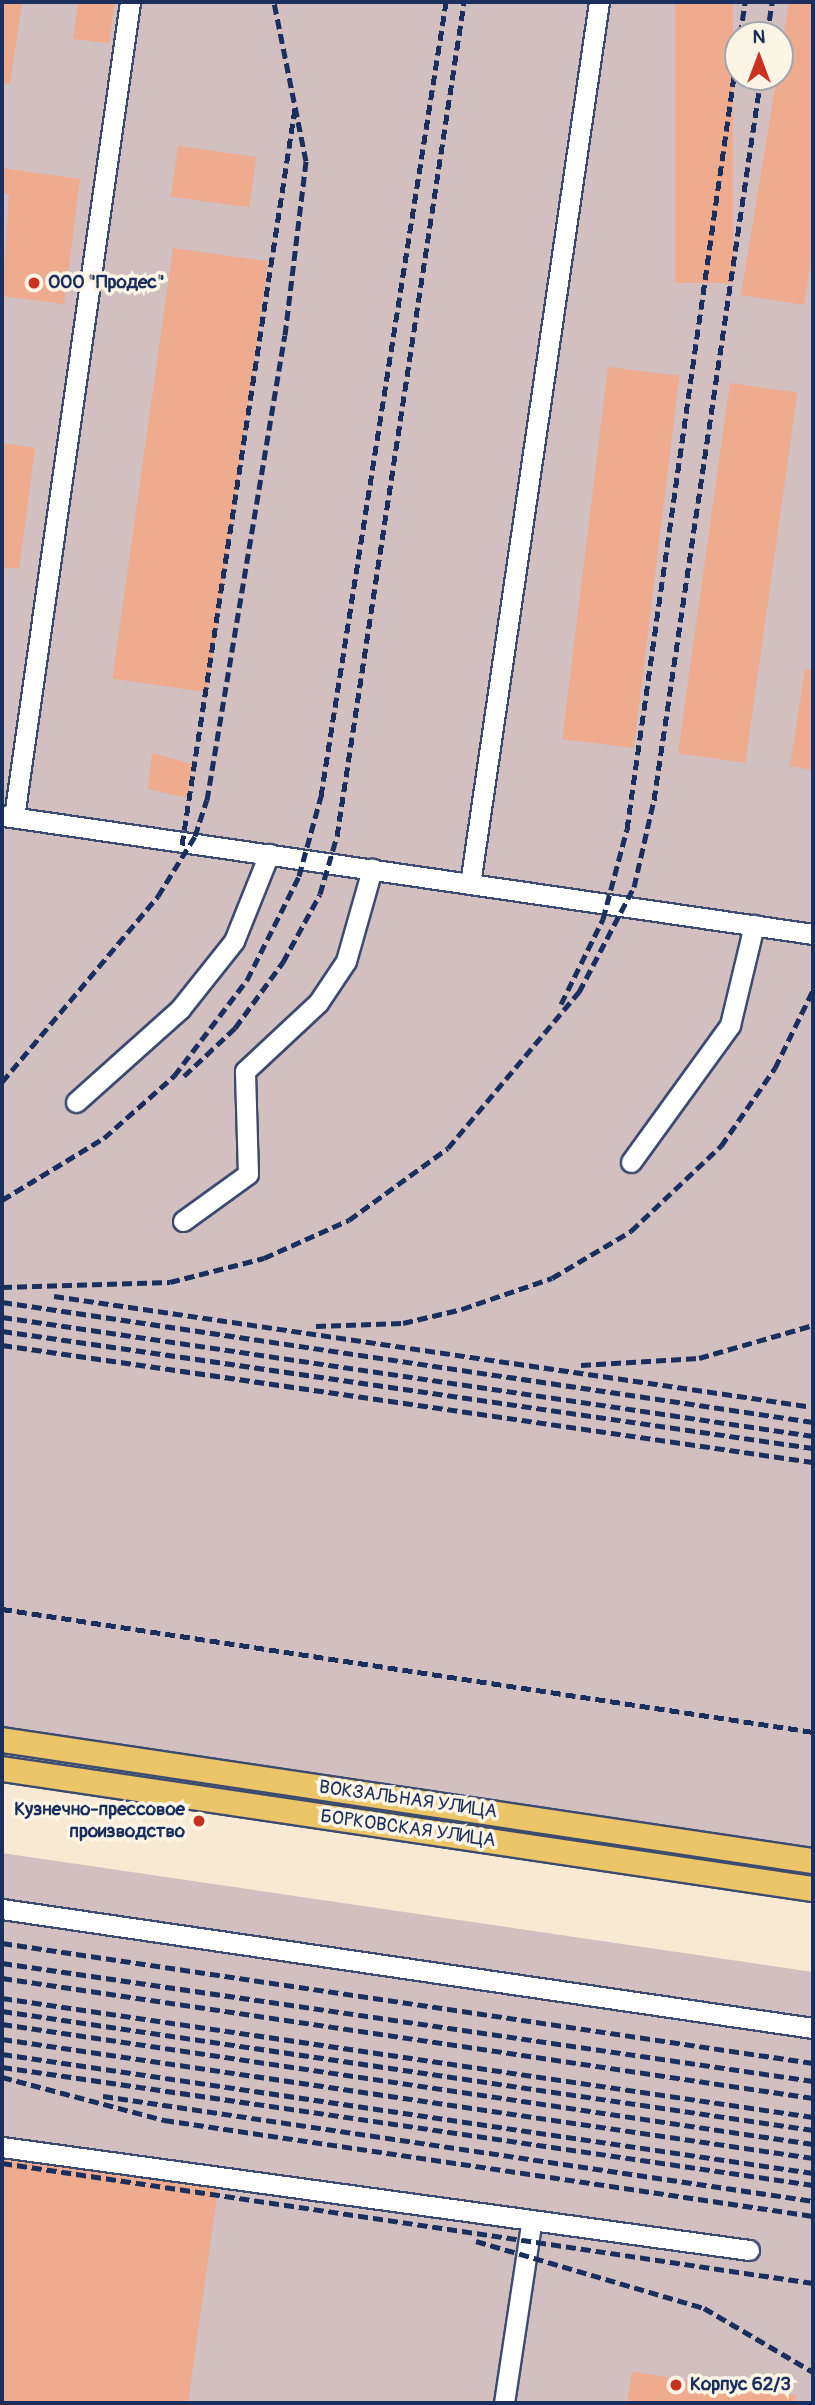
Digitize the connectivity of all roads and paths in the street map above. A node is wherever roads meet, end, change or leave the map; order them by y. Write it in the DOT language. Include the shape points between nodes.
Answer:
graph roads {
  1 [pos="130,2"];
  2 [pos="599,2"];
  3 [pos="8,816"];
  4 [pos="269,854"];
  5 [pos="372,869"];
  6 [pos="470,884"];
  7 [pos="754,925"];
  8 [pos="813,934"];
  9 [pos="76,1102"];
  10 [pos="631,1162"];
  11 [pos="183,1221"];
  12 [pos="2,1740"];
  13 [pos="2,1769"];
  14 [pos="813,1861"];
  15 [pos="813,1889"];
  16 [pos="2,1909"];
  17 [pos="813,2028"];
  18 [pos="2,2147"];
  19 [pos="531,2225"];
  20 [pos="749,2250"];
  21 [pos="504,2403"];
  1 -- 3 [label="lane"];
  2 -- 6 [label="lane"];
  3 -- 4 [label="lane"];
  4 -- 5 [label="lane"];
  4 -- 9 [label="lane" via="234,941 180,1009"];
  5 -- 6 [label="lane"];
  5 -- 11 [label="lane" via="346,961 318,1003 246,1071 248,1174"];
  6 -- 7 [label="lane"];
  7 -- 8 [label="lane"];
  7 -- 10 [label="lane" via="730,1025"];
  12 -- 14 [label="main road, ВОКЗАЛЬНАЯ УЛИЦА"];
  13 -- 15 [label="main road, БОРКОВСКАЯ УЛИЦА"];
  16 -- 17 [label="lane"];
  18 -- 19 [label="lane"];
  19 -- 20 [label="lane"];
  19 -- 21 [label="lane"];
}
